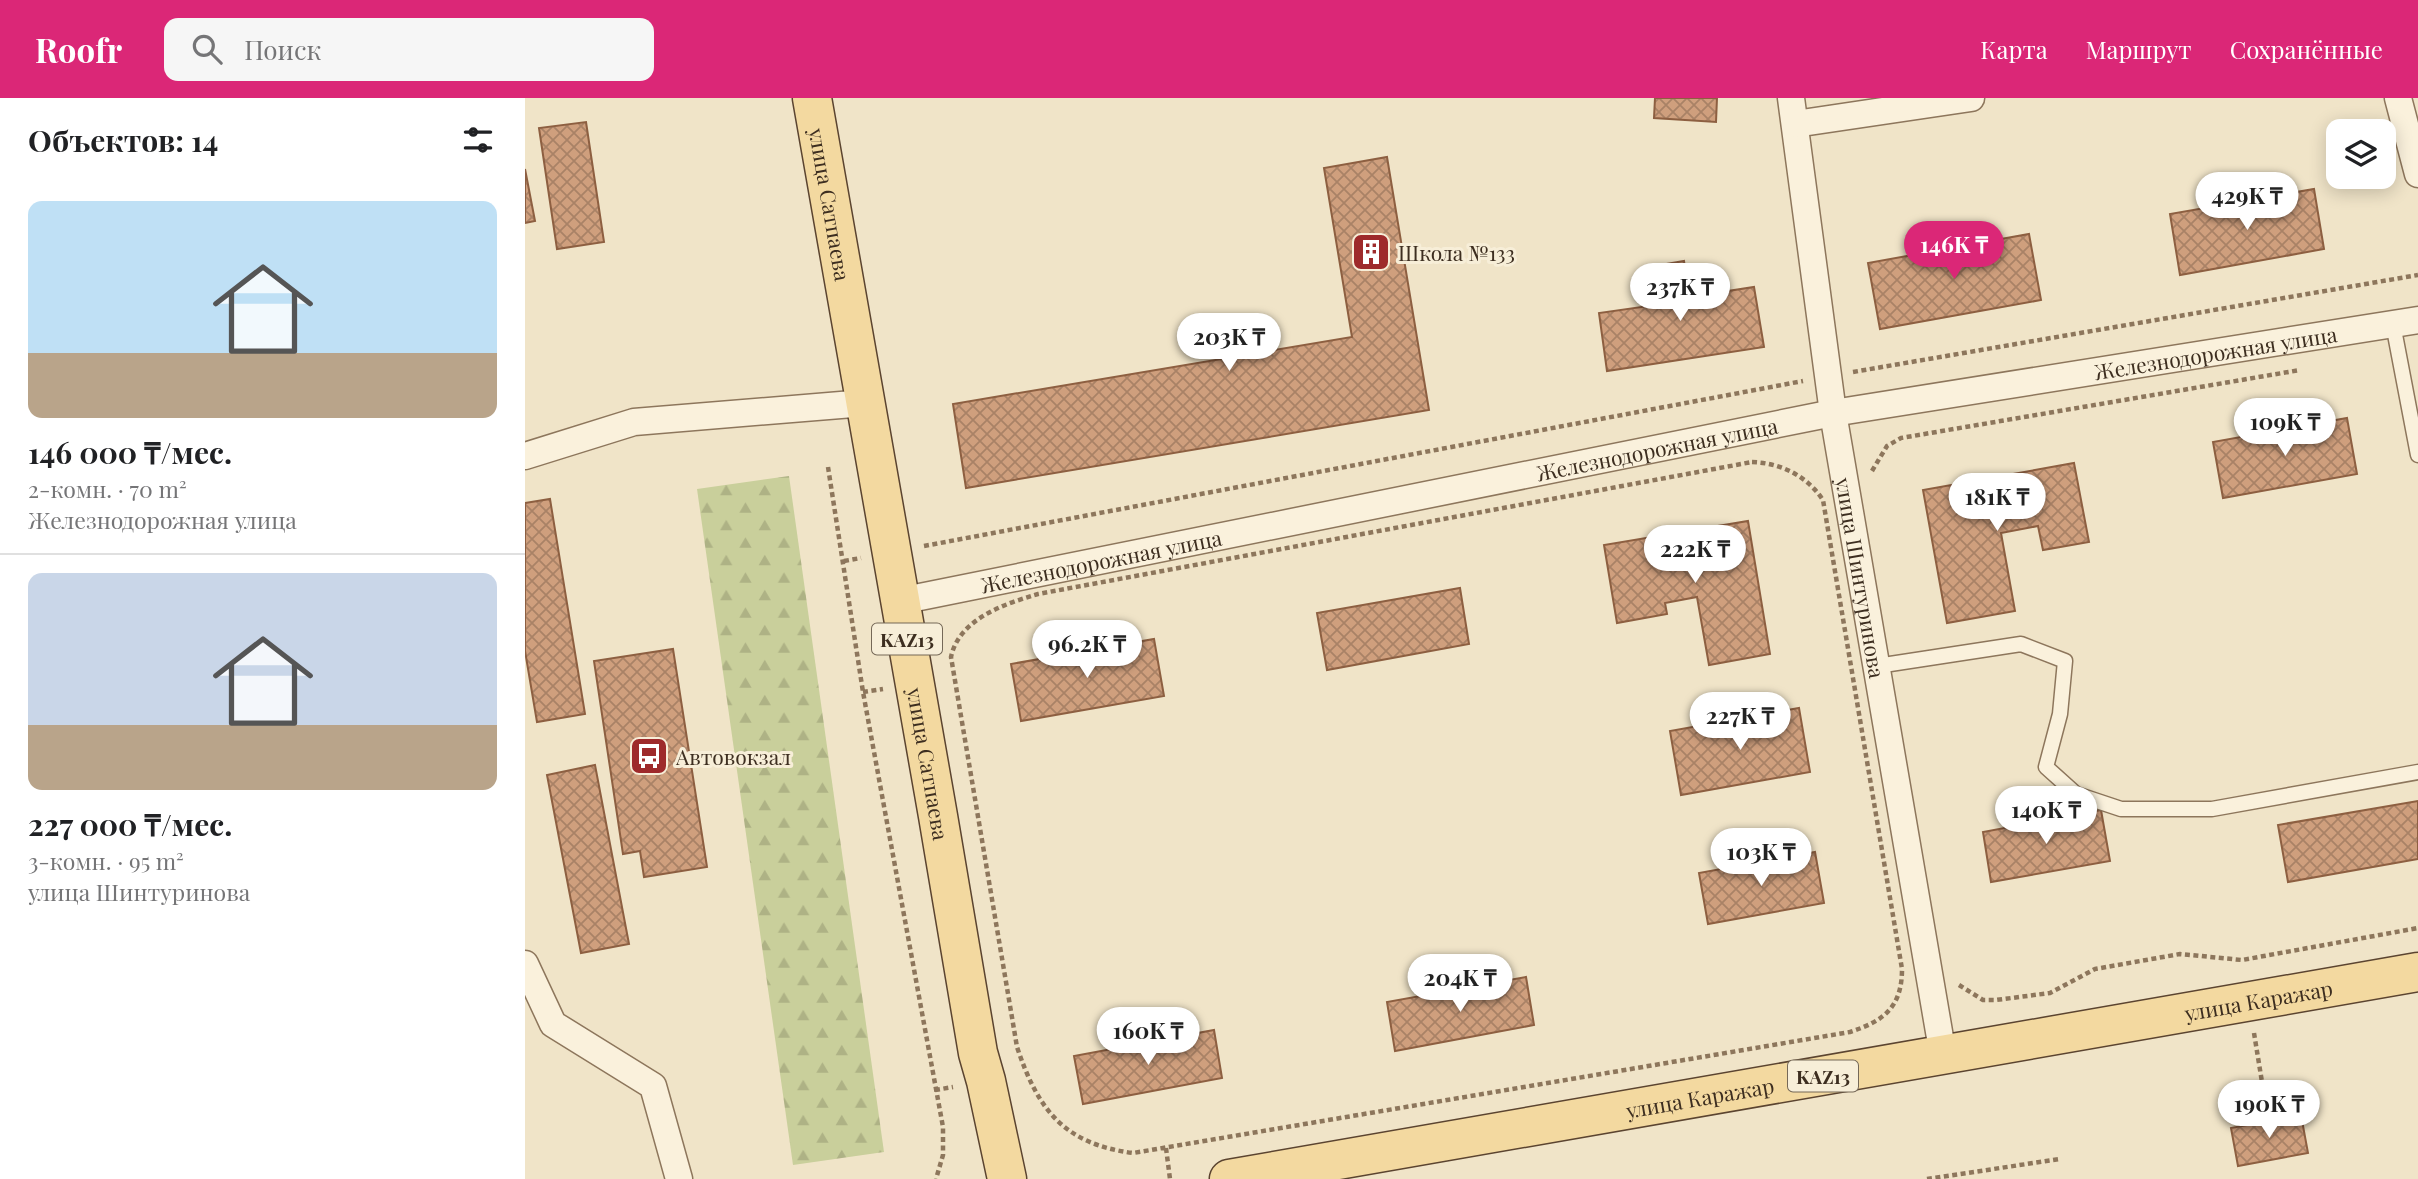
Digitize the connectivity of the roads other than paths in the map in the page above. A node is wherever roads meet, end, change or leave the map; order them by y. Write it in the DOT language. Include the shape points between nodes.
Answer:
graph roads {
  1 [pos="812,98"];
  2 [pos="1971,98"];
  3 [pos="2398,98"];
  4 [pos="1793,111"];
  5 [pos="2418,174"];
  6 [pos="2405,322"];
  7 [pos="865,403"];
  8 [pos="1833,413"];
  9 [pos="525,456"];
  10 [pos="2418,456"];
  11 [pos="900,601"];
  12 [pos="1877,666"];
  13 [pos="2418,772"];
  14 [pos="525,964"];
  15 [pos="2418,972"];
  16 [pos="1944,1055"];
  17 [pos="679,1179"];
  18 [pos="1007,1179"];
  19 [pos="1229,1179"];
  1 -- 7 [label="main road, улица Сатпаева / KAZ13"];
  2 -- 4 [label="street"];
  3 -- 5 [label="street"];
  4 -- 8 [label="street, улица Шинтуринова"];
  6 -- 8 [label="street, Железнодорожная улица"];
  6 -- 10 [label="lane"];
  7 -- 9 [label="street" via="633,422"];
  7 -- 11 [label="main road, улица Сатпаева / KAZ13"];
  8 -- 11 [label="street, Железнодорожная улица"];
  8 -- 12 [label="street, улица Шинтуринова"];
  11 -- 18 [label="main road, улица Сатпаева / KAZ13" via="978,1053"];
  12 -- 13 [label="lane" via="2021,644 2065,661 2060,714 2046,767 2076,794 2121,809 2212,808"];
  12 -- 16 [label="street, улица Шинтуринова"];
  14 -- 17 [label="street" via="553,1024 653,1086"];
  15 -- 16 [label="main road, улица Каражар / KAZ13"];
  16 -- 19 [label="main road, улица Каражар / KAZ13"];
}
